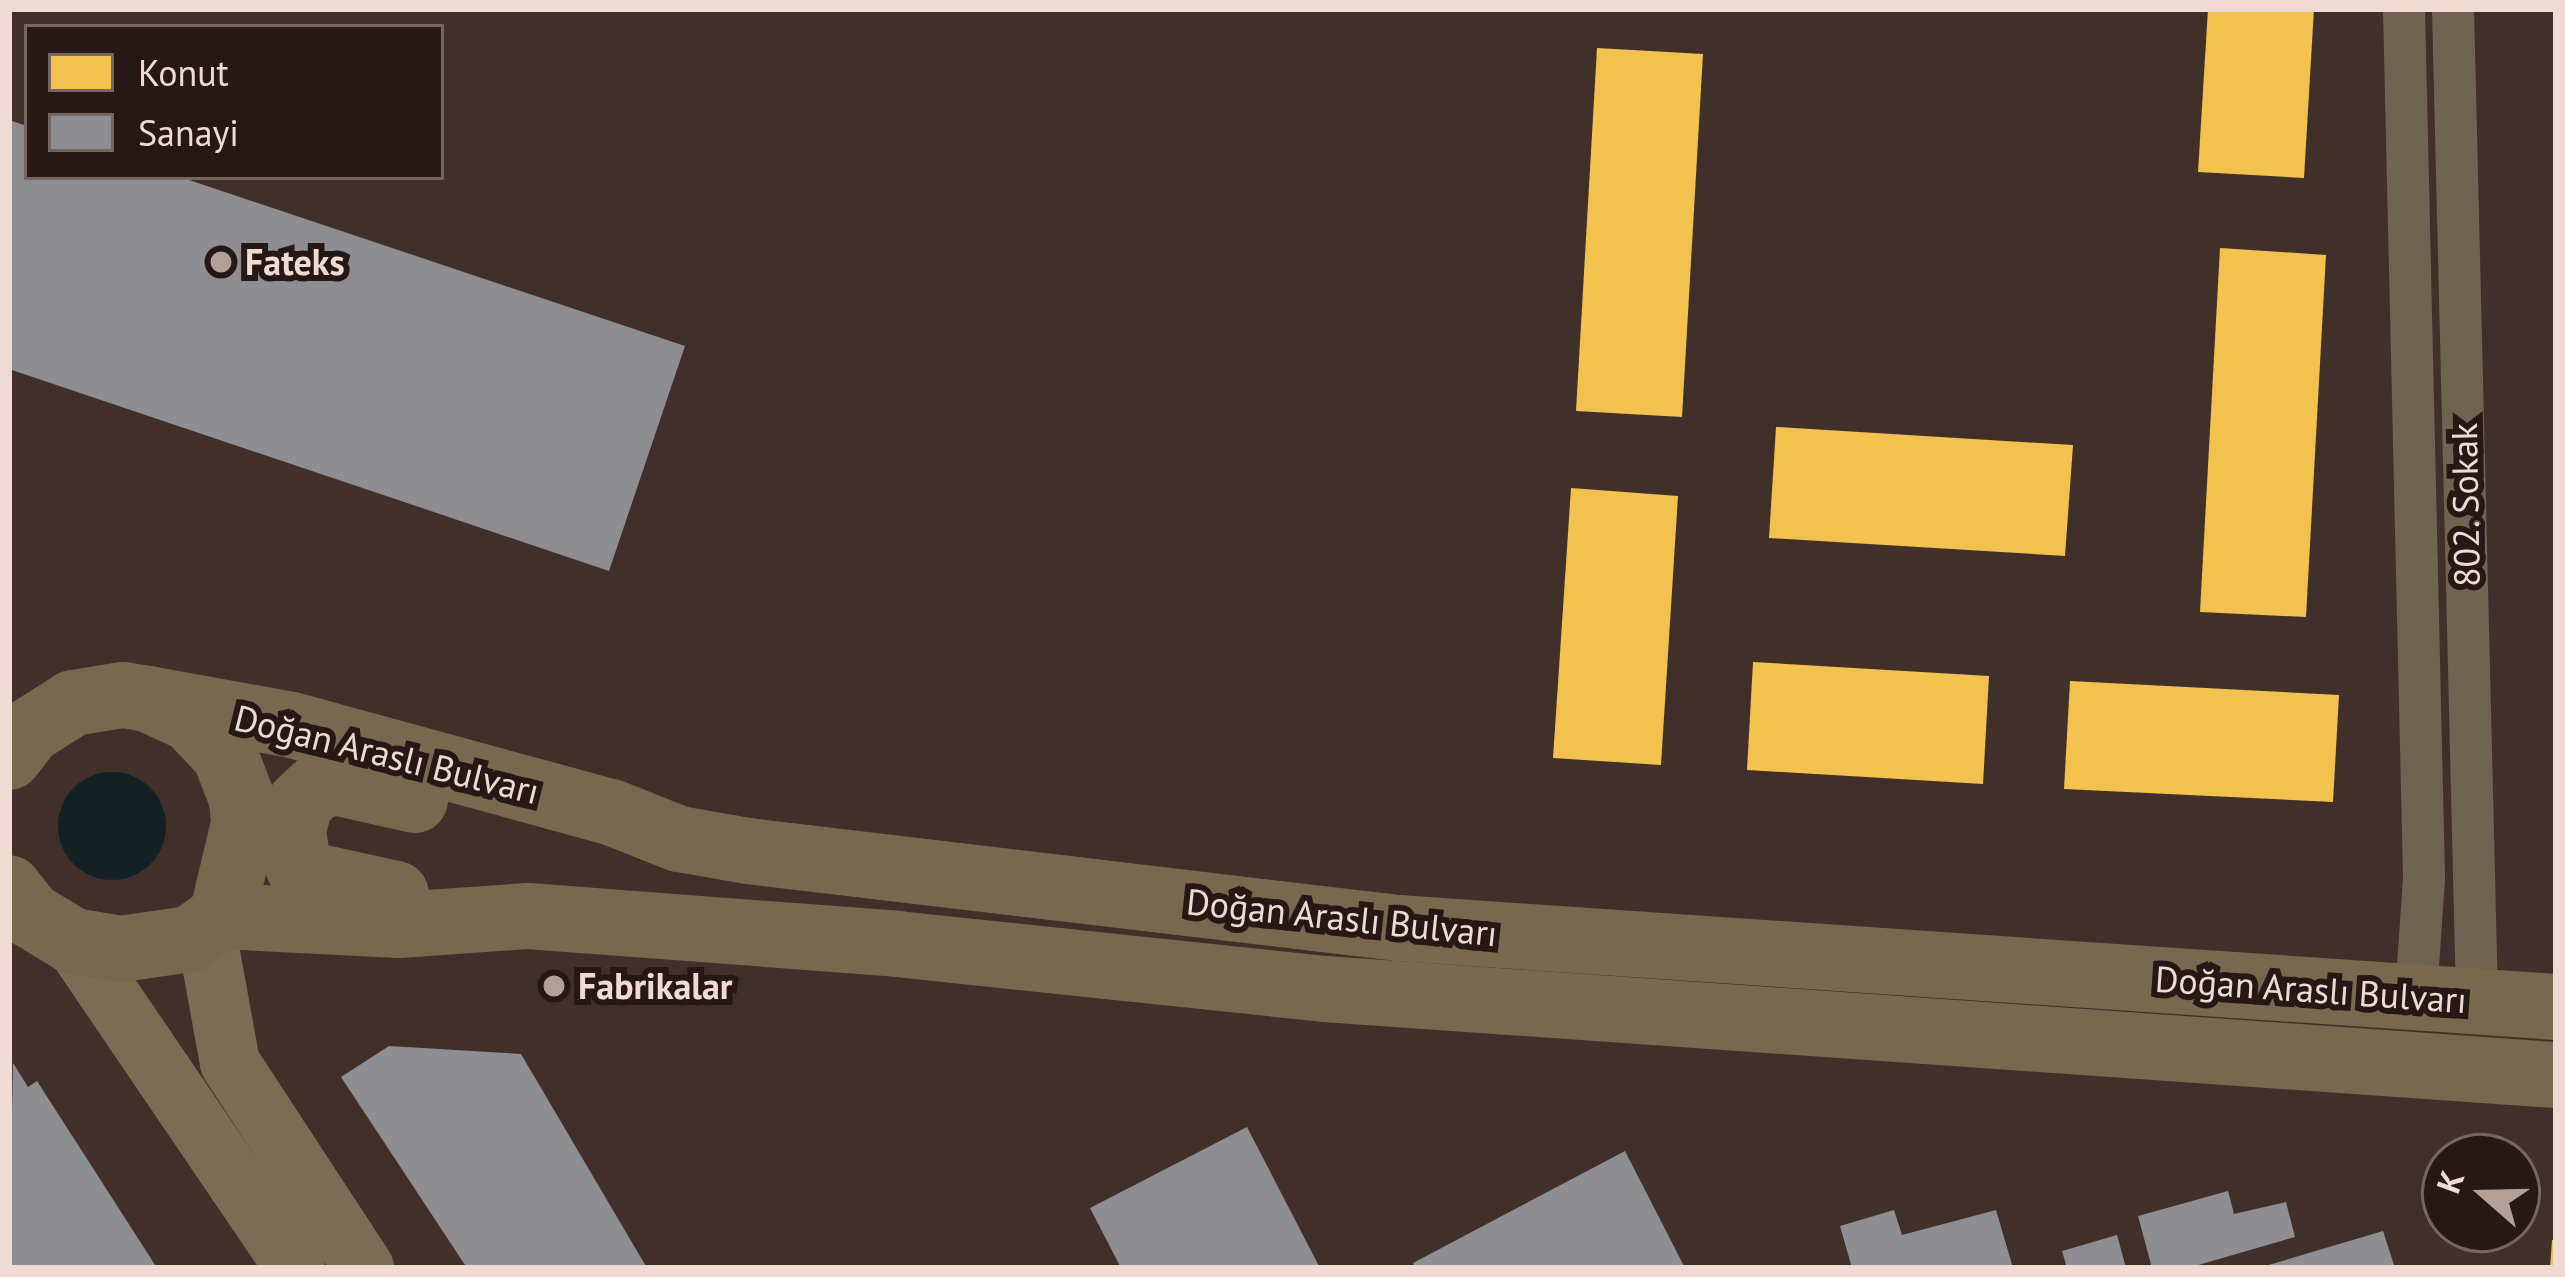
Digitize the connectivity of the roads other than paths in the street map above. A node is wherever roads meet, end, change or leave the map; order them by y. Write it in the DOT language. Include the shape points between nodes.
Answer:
graph roads {
  1 [pos="2404,9"];
  2 [pos="2453,9"];
  3 [pos="148,699"];
  4 [pos="73,704"];
  5 [pos="9,717"];
  6 [pos="9,758"];
  7 [pos="679,839"];
  8 [pos="528,916"];
  9 [pos="214,923"];
  10 [pos="35,924"];
  11 [pos="2446,999"];
  12 [pos="2556,1007"];
  13 [pos="2556,1075"];
  14 [pos="295,1268"];
  15 [pos="364,1268"];
  1 -- 11 [label="street, 802. Sokak" via="2424,878"];
  2 -- 11 [label="street, 802. Sokak"];
  3 -- 4 [label="main road, Doğan Araslı Bulvarı"];
  3 -- 7 [label="main road, Doğan Araslı Bulvarı" via="315,731 610,812"];
  3 -- 9 [label="main road" via="191,719 235,776 244,824"];
  4 -- 5 [label="main road"];
  4 -- 6 [label="main road" via="29,731"];
  7 -- 8 [label="main road" via="561,832 335,782 300,803 292,847 298,866 314,876"];
  7 -- 11 [label="main road, Doğan Araslı Bulvarı" via="1398,928"];
  8 -- 9 [label="main road, Doğan Araslı Bulvarı" via="399,925"];
  8 -- 13 [label="main road, Doğan Araslı Bulvarı" via="1324,988"];
  9 -- 10 [label="main road, Doğan Araslı Bulvarı" via="190,939 121,949"];
  9 -- 15 [label="main road" via="230,1063"];
  10 -- 14 [label="main road"];
  11 -- 12 [label="main road, Doğan Araslı Bulvarı"];
}
